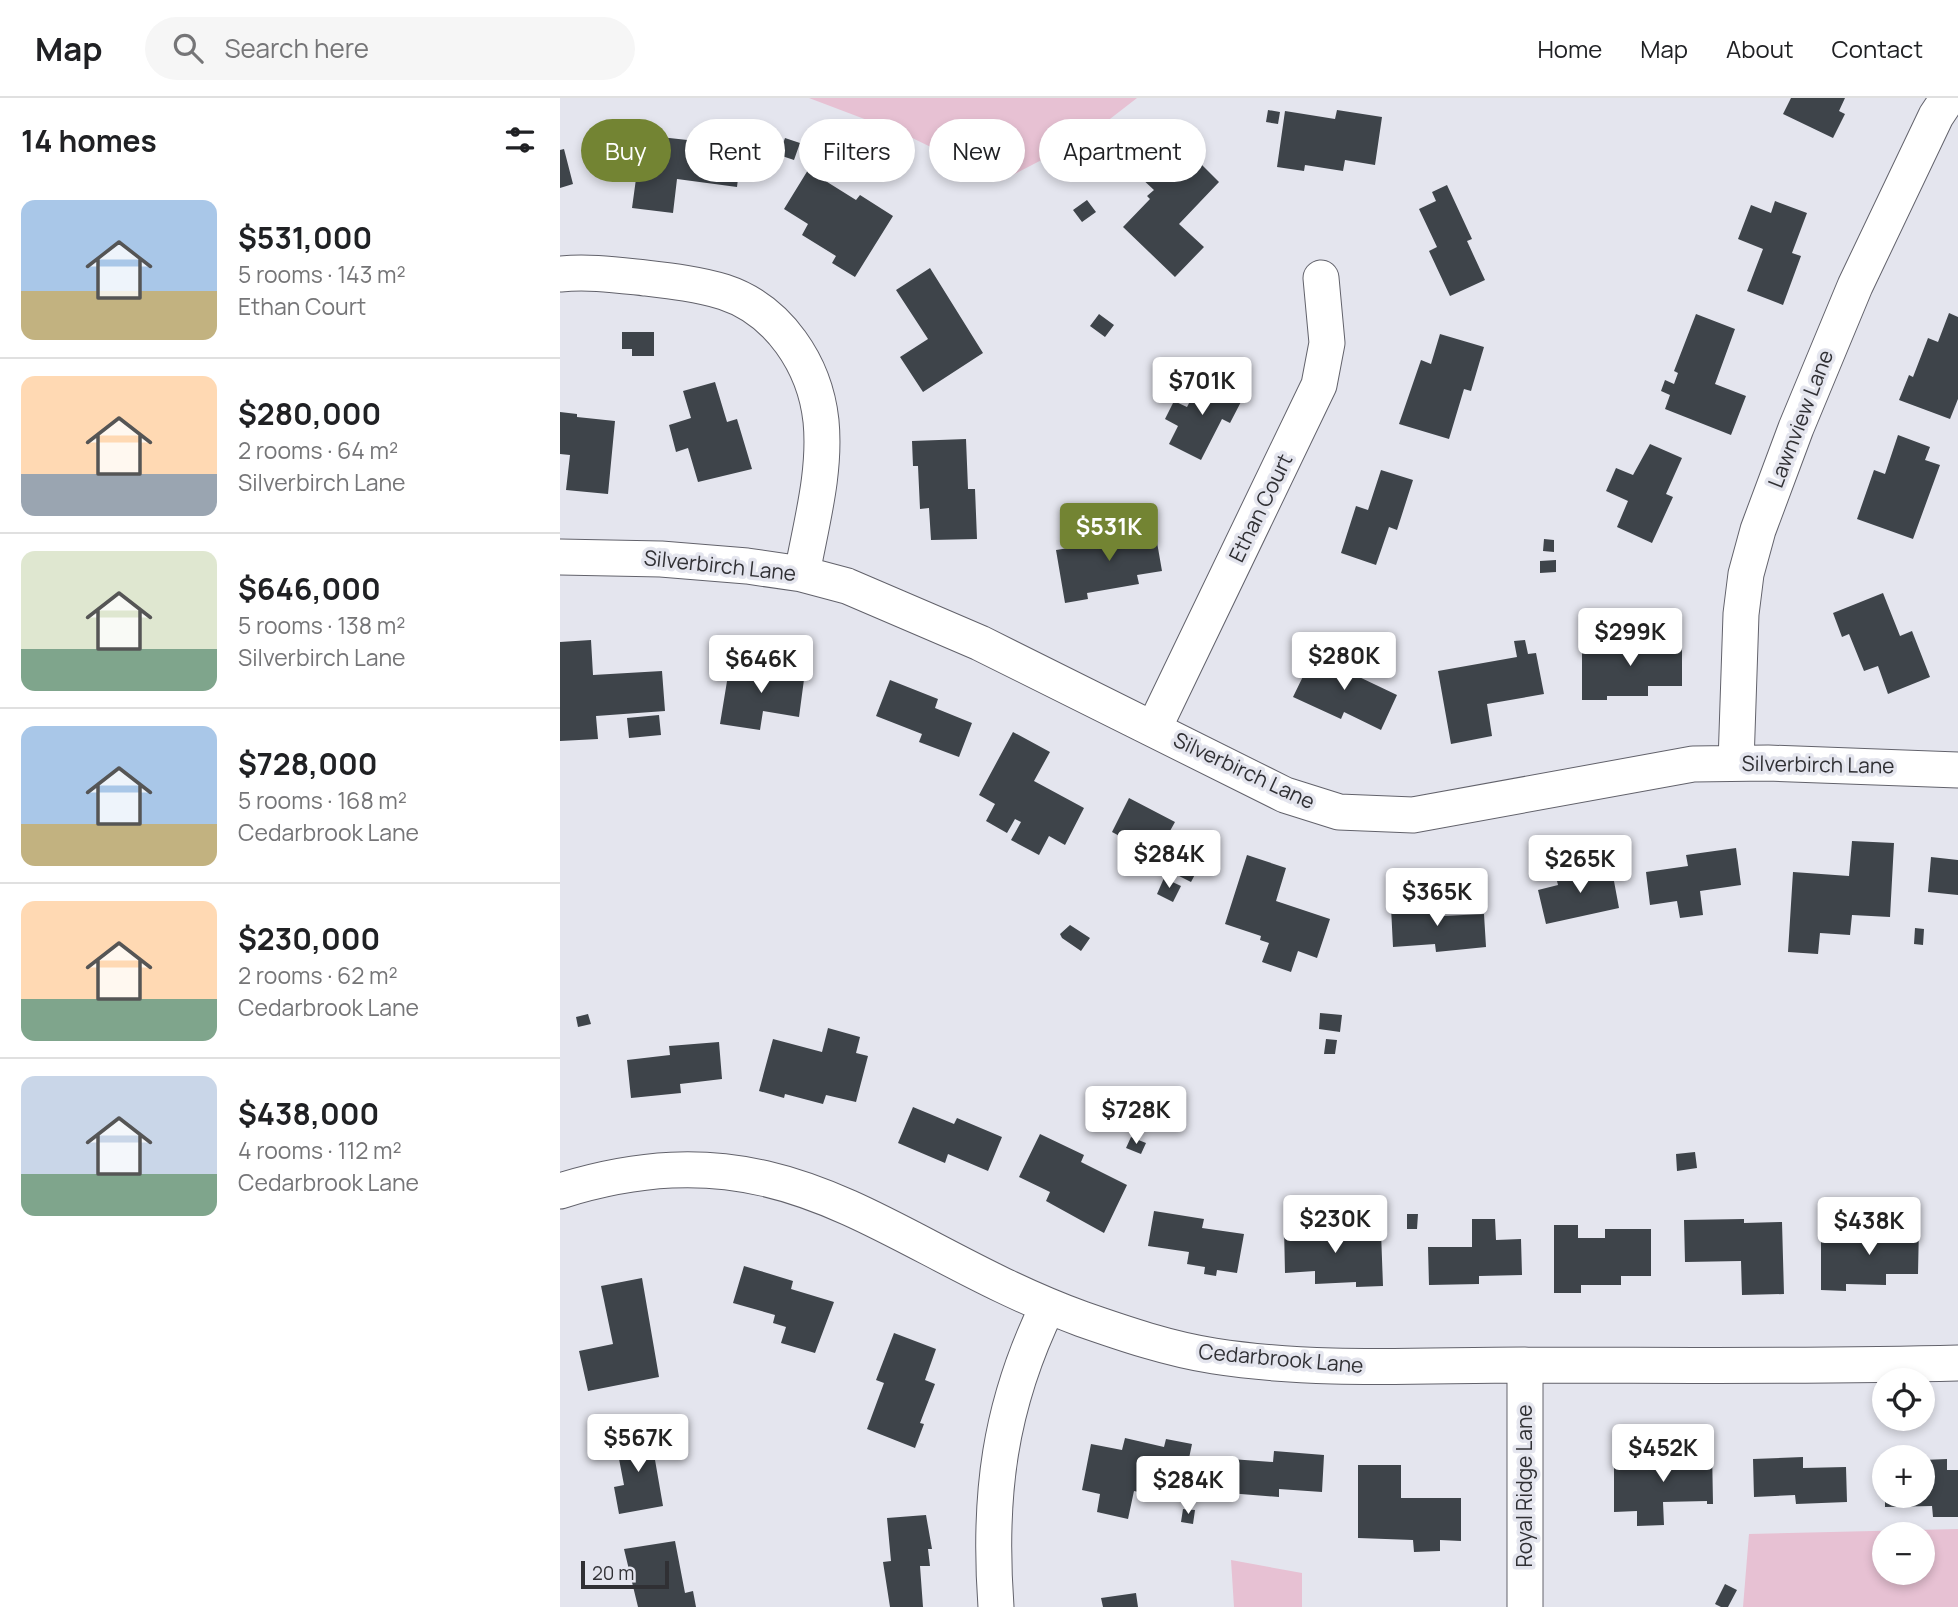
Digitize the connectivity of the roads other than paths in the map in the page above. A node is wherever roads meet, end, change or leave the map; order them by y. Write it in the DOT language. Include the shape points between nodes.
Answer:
graph roads {
  1 [pos="1948,98"];
  2 [pos="560,274"];
  3 [pos="1321,278"];
  4 [pos="560,558"];
  5 [pos="802,574"];
  6 [pos="1154,728"];
  7 [pos="1736,763"];
  8 [pos="1958,770"];
  9 [pos="560,1191"];
  10 [pos="1048,1306"];
  11 [pos="1958,1363"];
  12 [pos="1525,1365"];
  13 [pos="996,1607"];
  14 [pos="1525,1607"];
  1 -- 7 [label="street, Lawnview Lane" via="1855,286 1758,530 1741,614"];
  2 -- 5 [label="street" via="626,276 726,293 749,304 786,335 807,368 821,418 820,477"];
  3 -- 6 [label="street, Ethan Court" via="1327,344 1319,385"];
  4 -- 5 [label="street, Silverbirch Lane" via="675,560"];
  5 -- 6 [label="street, Silverbirch Lane" via="896,605"];
  6 -- 7 [label="street, Silverbirch Lane" via="1285,795 1339,812 1374,816 1461,808 1660,768"];
  7 -- 8 [label="street, Silverbirch Lane"];
  9 -- 10 [label="street, Cedarbrook Lane" via="653,1170 715,1169 769,1178 855,1208"];
  10 -- 12 [label="street, Cedarbrook Lane" via="1137,1338 1212,1356 1340,1367"];
  10 -- 13 [label="street" via="1011,1402 1000,1450 991,1544"];
  11 -- 12 [label="street, Cedarbrook Lane"];
  12 -- 14 [label="street, Royal Ridge Lane"];
}
